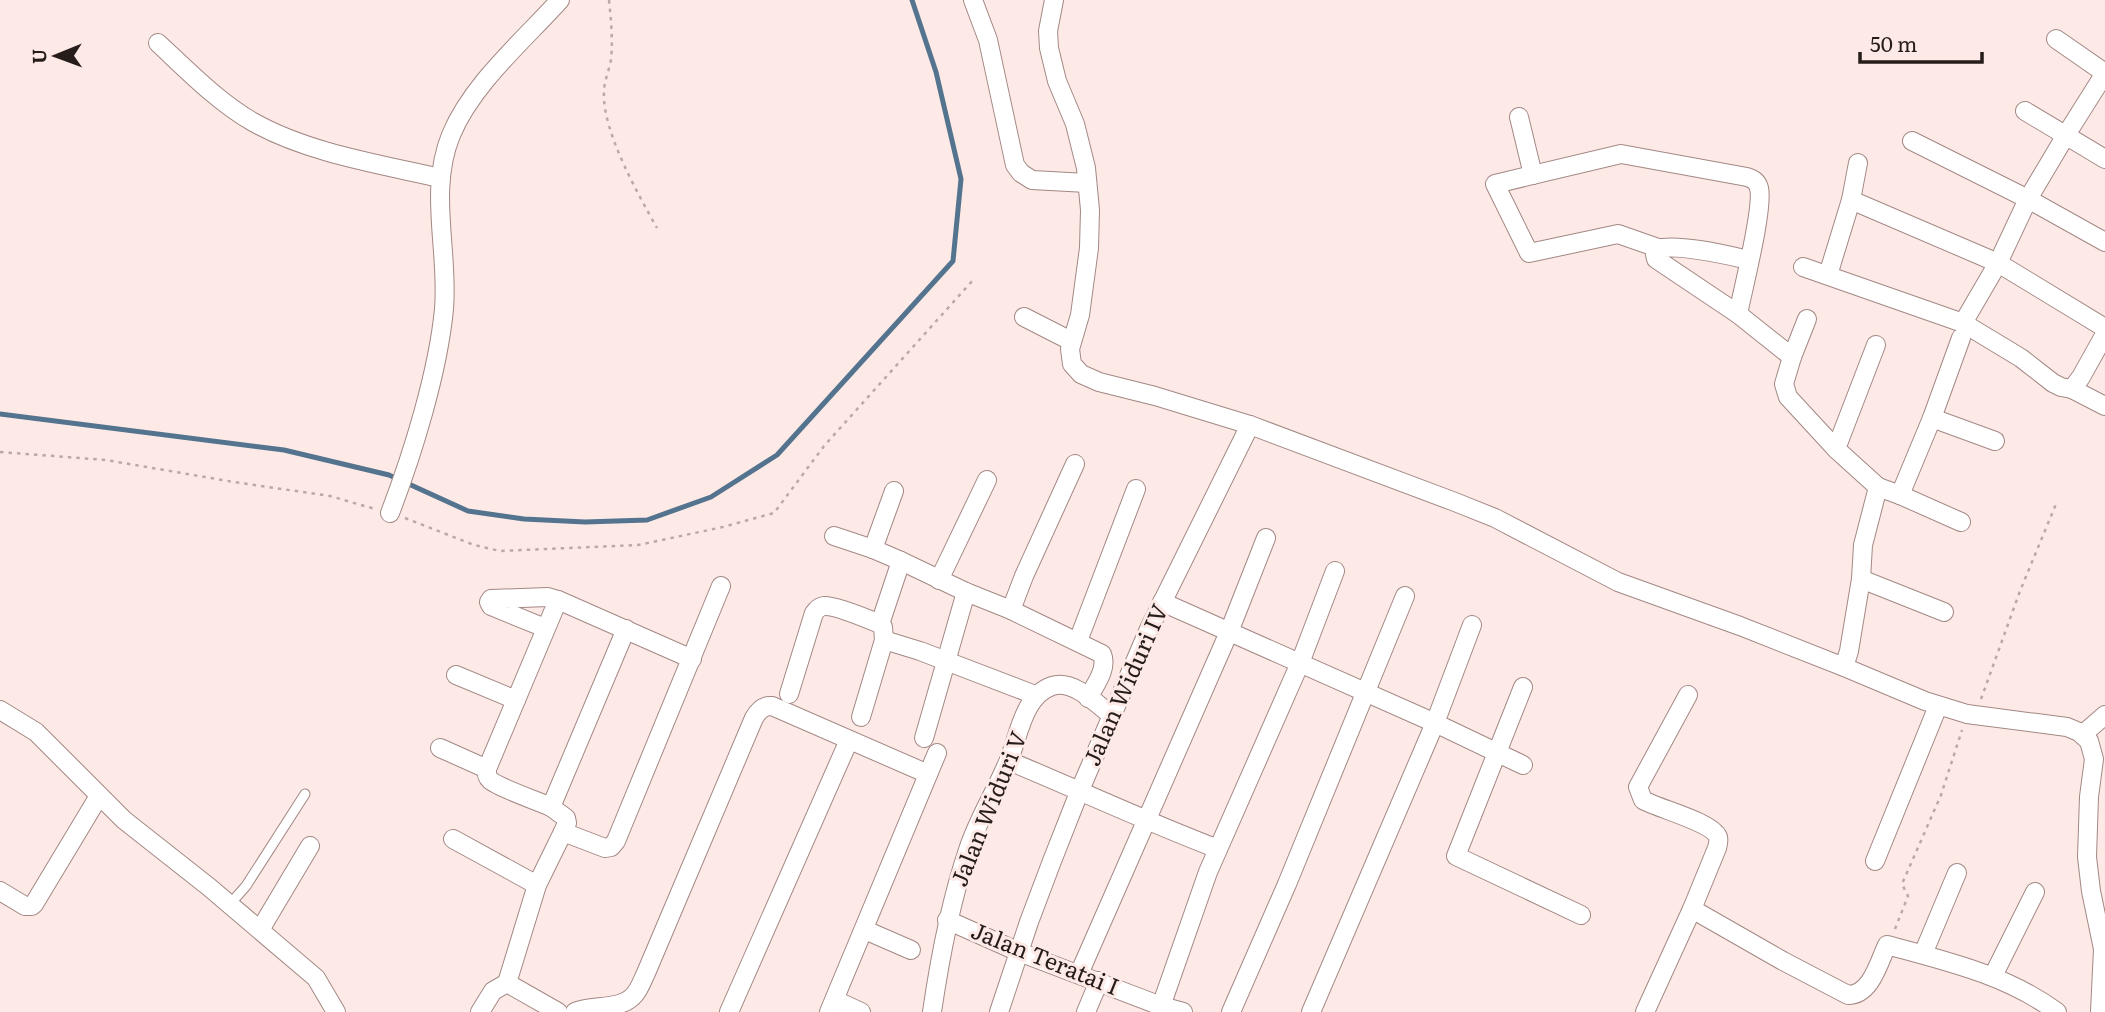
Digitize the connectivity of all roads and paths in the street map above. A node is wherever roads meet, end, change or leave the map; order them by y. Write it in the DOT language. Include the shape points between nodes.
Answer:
graph roads {
  1 [pos="560,0"];
  2 [pos="609,0"];
  3 [pos="973,0"];
  4 [pos="1054,0"];
  5 [pos="2056,39"];
  6 [pos="158,43"];
  7 [pos="2105,73"];
  8 [pos="2025,111"];
  9 [pos="1519,117"];
  10 [pos="2066,135"];
  11 [pos="1912,141"];
  12 [pos="2105,159"];
  13 [pos="1858,163"];
  14 [pos="1533,175"];
  15 [pos="440,178"];
  16 [pos="1087,183"];
  17 [pos="2028,199"];
  18 [pos="1851,200"];
  19 [pos="657,228"];
  20 [pos="2105,242"];
  21 [pos="1658,248"];
  22 [pos="1749,260"];
  23 [pos="1998,263"];
  24 [pos="1803,267"];
  25 [pos="1828,275"];
  26 [pos="974,279"];
  27 [pos="1738,314"];
  28 [pos="1024,317"];
  29 [pos="1807,319"];
  30 [pos="2105,328"];
  31 [pos="1962,331"];
  32 [pos="2105,334"];
  33 [pos="1071,341"];
  34 [pos="1876,345"];
  35 [pos="1792,357"];
  36 [pos="2072,390"];
  37 [pos="2105,406"];
  38 [pos="1932,418"];
  39 [pos="1250,425"];
  40 [pos="1995,441"];
  41 [pos="1836,449"];
  42 [pos="0,452"];
  43 [pos="1075,464"];
  44 [pos="987,480"];
  45 [pos="1878,487"];
  46 [pos="1136,489"];
  47 [pos="894,492"];
  48 [pos="1900,495"];
  49 [pos="2056,504"];
  50 [pos="391,510"];
  51 [pos="1961,522"];
  52 [pos="834,536"];
  53 [pos="1266,538"];
  54 [pos="873,549"];
  55 [pos="901,561"];
  56 [pos="1335,571"];
  57 [pos="1861,579"];
  58 [pos="939,580"];
  59 [pos="721,586"];
  60 [pos="966,592"];
  61 [pos="1405,596"];
  62 [pos="558,600"];
  63 [pos="1162,602"];
  64 [pos="1012,610"];
  65 [pos="1944,612"];
  66 [pos="1472,625"];
  67 [pos="545,628"];
  68 [pos="626,629"];
  69 [pos="882,632"];
  70 [pos="1229,632"];
  71 [pos="1078,641"];
  72 [pos="692,659"];
  73 [pos="947,661"];
  74 [pos="1300,663"];
  75 [pos="1844,667"];
  76 [pos="456,675"];
  77 [pos="1523,687"];
  78 [pos="1365,692"];
  79 [pos="789,694"];
  80 [pos="1035,695"];
  81 [pos="1688,695"];
  82 [pos="1088,698"];
  83 [pos="516,700"];
  84 [pos="1938,706"];
  85 [pos="0,710"];
  86 [pos="1971,714"];
  87 [pos="2105,715"];
  88 [pos="1112,716"];
  89 [pos="861,717"];
  90 [pos="1435,723"];
  91 [pos="2083,734"];
  92 [pos="924,737"];
  93 [pos="849,740"];
  94 [pos="440,748"];
  95 [pos="1496,752"];
  96 [pos="937,753"];
  97 [pos="1009,761"];
  98 [pos="1523,765"];
  99 [pos="487,769"];
  100 [pos="928,774"];
  101 [pos="1080,790"];
  102 [pos="304,794"];
  103 [pos="99,796"];
  104 [pos="551,807"];
  105 [pos="1146,821"];
  106 [pos="563,832"];
  107 [pos="453,839"];
  108 [pos="310,846"];
  109 [pos="1218,849"];
  110 [pos="1875,861"];
  111 [pos="1957,873"];
  112 [pos="537,885"];
  113 [pos="0,891"];
  114 [pos="2035,892"];
  115 [pos="230,904"];
  116 [pos="1692,909"];
  117 [pos="1581,915"];
  118 [pos="947,920"];
  119 [pos="260,930"];
  120 [pos="864,930"];
  121 [pos="1887,945"];
  122 [pos="911,950"];
  123 [pos="1019,952"];
  124 [pos="1923,954"];
  125 [pos="1079,974"];
  126 [pos="1993,976"];
  127 [pos="1099,981"];
  128 [pos="507,984"];
  129 [pos="832,1006"];
  130 [pos="1160,1009"];
  131 [pos="336,1012"];
  132 [pos="481,1012"];
  133 [pos="558,1012"];
  134 [pos="575,1012"];
  135 [pos="729,1012"];
  136 [pos="861,1012"];
  137 [pos="932,1012"];
  138 [pos="999,1012"];
  139 [pos="1086,1012"];
  140 [pos="1183,1012"];
  141 [pos="1231,1012"];
  142 [pos="1311,1012"];
  143 [pos="1645,1012"];
  144 [pos="2057,1012"];
  145 [pos="2099,1012"];
  1 -- 15 [label="street" via="472,99 452,132"];
  2 -- 19 [label="path" via="613,33 603,93 610,133"];
  3 -- 16 [label="street" via="988,40 1015,165 1032,180"];
  4 -- 16 [label="street" via="1049,48 1056,81 1075,124"];
  5 -- 7 [label="street"];
  6 -- 15 [label="street" via="229,106 263,127 333,153"];
  7 -- 10 [label="street"];
  8 -- 10 [label="street"];
  9 -- 14 [label="street"];
  10 -- 12 [label="street"];
  10 -- 17 [label="street"];
  11 -- 17 [label="street"];
  13 -- 18 [label="street"];
  14 -- 21 [label="street" via="1495,184 1530,253 1618,234"];
  14 -- 22 [label="street" via="1621,154 1747,177 1760,191"];
  15 -- 50 [label="street" via="444,309 421,419"];
  16 -- 33 [label="street" via="1089,248 1080,315"];
  17 -- 20 [label="street"];
  17 -- 23 [label="street"];
  18 -- 23 [label="street"];
  18 -- 25 [label="street"];
  21 -- 22 [label="street"];
  21 -- 27 [label="street" via="1656,259"];
  22 -- 27 [label="street"];
  23 -- 30 [label="street"];
  23 -- 31 [label="street"];
  24 -- 25 [label="street"];
  25 -- 31 [label="street"];
  26 -- 50 [label="path" via="824,446 774,513 638,545 500,551 474,545"];
  27 -- 35 [label="street"];
  28 -- 33 [label="street"];
  29 -- 35 [label="street"];
  31 -- 36 [label="street" via="2021,358 2053,383"];
  31 -- 38 [label="street"];
  32 -- 36 [label="street"];
  33 -- 39 [label="street" via="1072,364 1087,377"];
  34 -- 41 [label="street"];
  35 -- 41 [label="street" via="1784,384 1788,397"];
  36 -- 37 [label="street"];
  38 -- 40 [label="street"];
  38 -- 48 [label="street"];
  39 -- 63 [label="street, Jalan Widuri IV"];
  39 -- 75 [label="street" via="1495,518 1618,582"];
  41 -- 45 [label="street"];
  42 -- 50 [label="path" via="106,460"];
  43 -- 64 [label="street"];
  44 -- 58 [label="street"];
  45 -- 48 [label="street"];
  45 -- 57 [label="street" via="1863,545"];
  46 -- 71 [label="street"];
  47 -- 54 [label="street"];
  48 -- 51 [label="street"];
  49 -- 86 [label="path"];
  52 -- 54 [label="street"];
  53 -- 70 [label="street"];
  54 -- 55 [label="street"];
  55 -- 58 [label="street"];
  55 -- 69 [label="street"];
  56 -- 74 [label="street"];
  57 -- 65 [label="street"];
  57 -- 75 [label="street"];
  58 -- 60 [label="street"];
  59 -- 72 [label="street"];
  60 -- 64 [label="street"];
  60 -- 73 [label="street"];
  61 -- 78 [label="street"];
  62 -- 67 [label="street"];
  62 -- 67 [label="street" via="489,602"];
  62 -- 68 [label="street"];
  63 -- 70 [label="street"];
  63 -- 88 [label="street, Jalan Widuri IV"];
  64 -- 71 [label="street"];
  66 -- 90 [label="street"];
  67 -- 83 [label="street"];
  68 -- 72 [label="street"];
  68 -- 104 [label="street"];
  69 -- 73 [label="street"];
  69 -- 79 [label="street" via="830,607 818,608"];
  69 -- 89 [label="street"];
  70 -- 74 [label="street"];
  70 -- 105 [label="street"];
  71 -- 82 [label="street" via="1104,659"];
  72 -- 106 [label="street" via="616,841 605,848"];
  73 -- 80 [label="street"];
  73 -- 92 [label="street"];
  74 -- 78 [label="street"];
  74 -- 109 [label="street"];
  75 -- 84 [label="street"];
  76 -- 83 [label="street"];
  77 -- 95 [label="street"];
  78 -- 90 [label="street"];
  78 -- 141 [label="street"];
  80 -- 82 [label="street" via="1065,684"];
  80 -- 97 [label="street, Jalan Widuri V"];
  81 -- 116 [label="street" via="1639,787 1643,800 1703,825 1717,836 1717,848"];
  82 -- 88 [label="street"];
  83 -- 99 [label="street"];
  84 -- 86 [label="street"];
  84 -- 110 [label="street"];
  85 -- 103 [label="street" via="36,732"];
  86 -- 91 [label="street" via="2067,727"];
  86 -- 121 [label="path" via="1902,884 1908,896"];
  87 -- 91 [label="street"];
  88 -- 101 [label="street, Jalan Widuri IV"];
  90 -- 95 [label="street"];
  90 -- 142 [label="street"];
  91 -- 145 [label="street" via="2094,758 2087,857 2103,949"];
  93 -- 100 [label="street"];
  93 -- 134 [label="street" via="772,706 760,710 635,993 621,1003"];
  93 -- 135 [label="street"];
  94 -- 99 [label="street"];
  95 -- 98 [label="street"];
  95 -- 117 [label="street" via="1456,856"];
  96 -- 100 [label="street"];
  97 -- 101 [label="street"];
  97 -- 118 [label="street, Jalan Widuri V" via="969,847"];
  99 -- 104 [label="street" via="491,780"];
  100 -- 120 [label="street"];
  101 -- 105 [label="street"];
  101 -- 123 [label="street, Jalan Widuri IV"];
  102 -- 115 [label="lane"];
  103 -- 113 [label="street" via="32,906"];
  103 -- 115 [label="street"];
  104 -- 106 [label="street" via="566,818"];
  105 -- 109 [label="street"];
  105 -- 125 [label="street"];
  106 -- 112 [label="street"];
  107 -- 112 [label="street"];
  108 -- 119 [label="street"];
  109 -- 130 [label="street"];
  111 -- 124 [label="street"];
  112 -- 128 [label="street"];
  114 -- 126 [label="street"];
  115 -- 119 [label="street"];
  116 -- 121 [label="street" via="1848,995 1864,990"];
  116 -- 143 [label="street"];
  118 -- 123 [label="street, Jalan Teratai I"];
  118 -- 137 [label="street, Jalan Widuri V"];
  119 -- 131 [label="street" via="316,978"];
  120 -- 122 [label="street"];
  120 -- 129 [label="street"];
  121 -- 124 [label="street"];
  123 -- 125 [label="street, Jalan Teratai I"];
  123 -- 138 [label="street, Jalan Widuri IV"];
  124 -- 126 [label="street"];
  125 -- 127 [label="street, Jalan Teratai I"];
  126 -- 144 [label="street"];
  127 -- 130 [label="street, Jalan Teratai I"];
  127 -- 139 [label="street"];
  128 -- 132 [label="street" via="493,991"];
  128 -- 133 [label="street"];
  129 -- 136 [label="street"];
  130 -- 140 [label="street, Jalan Teratai I"];
}
